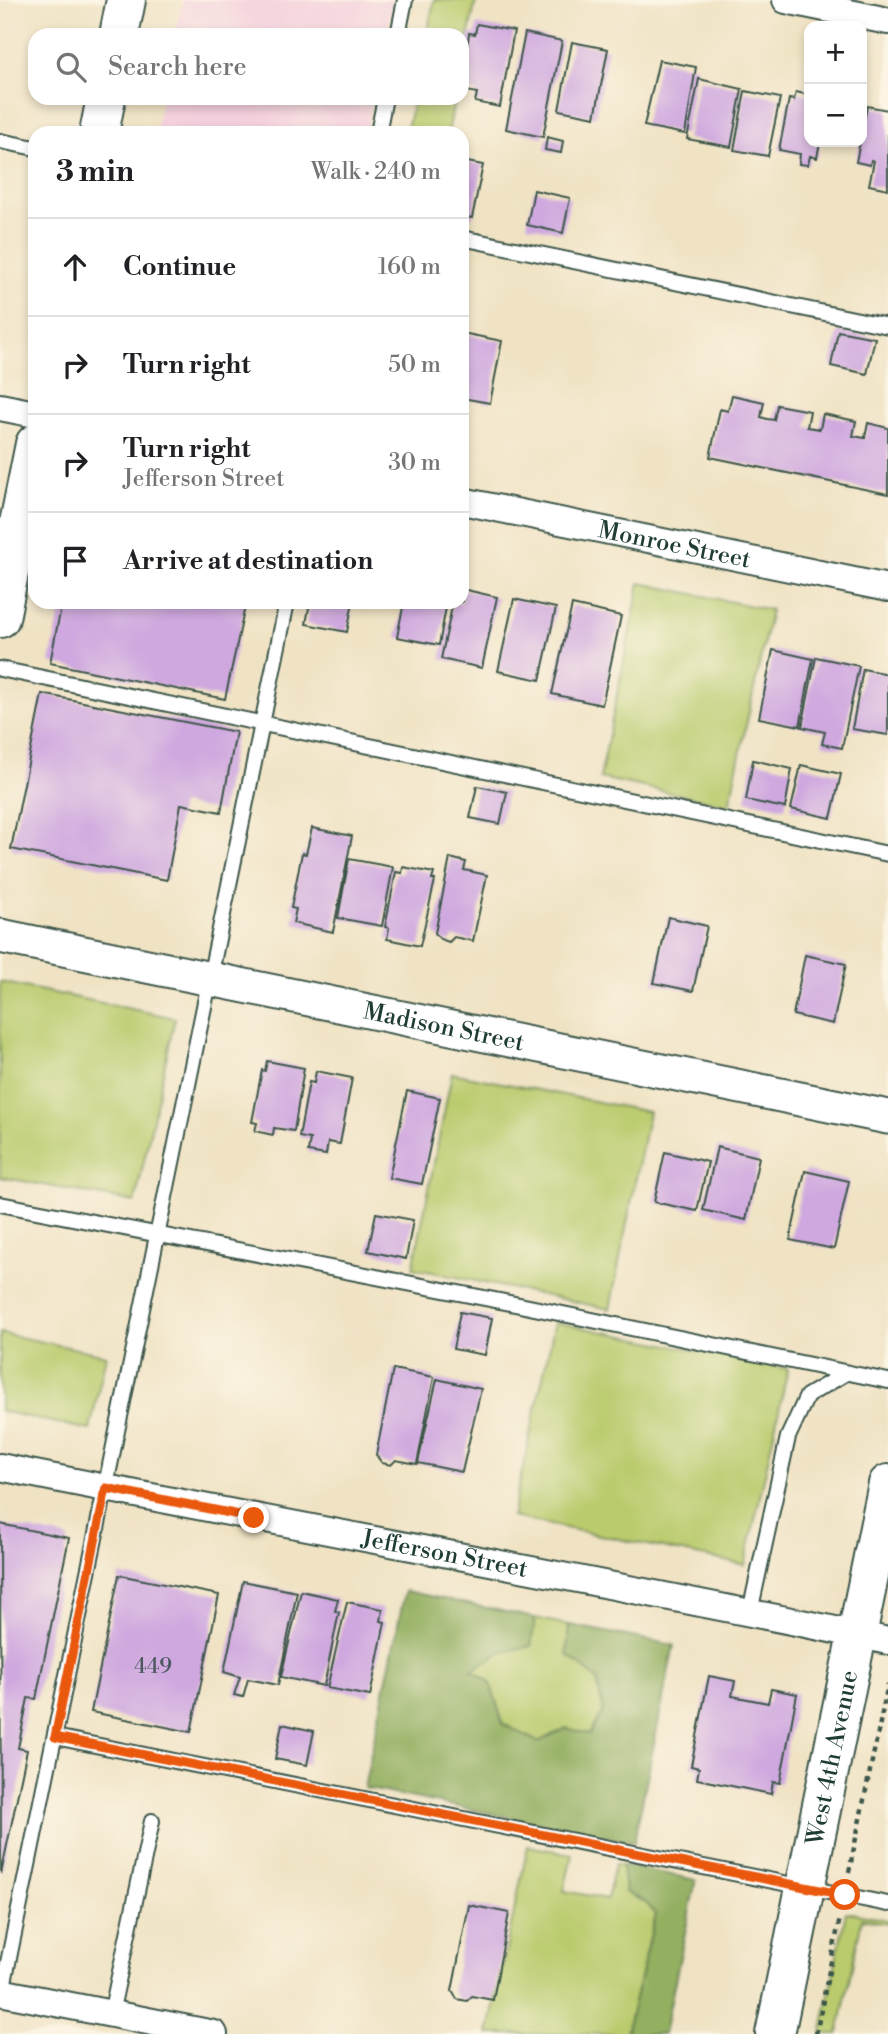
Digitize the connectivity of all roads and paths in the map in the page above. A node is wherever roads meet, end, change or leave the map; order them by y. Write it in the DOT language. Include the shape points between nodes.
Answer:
graph roads {
  1 [pos="126,0"];
  2 [pos="405,0"];
  3 [pos="786,0"];
  4 [pos="888,21"];
  5 [pos="120,28"];
  6 [pos="399,28"];
  7 [pos="105,105"];
  8 [pos="383,105"];
  9 [pos="100,126"];
  10 [pos="379,126"];
  11 [pos="0,141"];
  12 [pos="28,147"];
  13 [pos="469,239"];
  14 [pos="888,326"];
  15 [pos="0,407"];
  16 [pos="28,413"];
  17 [pos="28,479"];
  18 [pos="469,502"];
  19 [pos="888,588"];
  20 [pos="286,609"];
  21 [pos="0,618"];
  22 [pos="0,669"];
  23 [pos="264,723"];
  24 [pos="888,854"];
  25 [pos="0,936"];
  26 [pos="211,979"];
  27 [pos="888,1117"];
  28 [pos="0,1204"];
  29 [pos="155,1235"];
  30 [pos="846,1373"];
  31 [pos="888,1381"];
  32 [pos="0,1467"];
  33 [pos="888,1484"];
  34 [pos="106,1488"];
  35 [pos="750,1612"];
  36 [pos="872,1638"];
  37 [pos="888,1684"];
  38 [pos="55,1737"];
  39 [pos="152,1821"];
  40 [pos="805,1886"];
  41 [pos="845,1895"];
  42 [pos="888,1904"];
  43 [pos="1,1992"];
  44 [pos="111,2014"];
  45 [pos="215,2034"];
  46 [pos="775,2034"];
  47 [pos="816,2034"];
  1 -- 5 [label="main road"];
  2 -- 6 [label="lane"];
  3 -- 4 [label="street"];
  7 -- 9 [label="main road"];
  8 -- 10 [label="lane"];
  11 -- 12 [label="lane"];
  13 -- 14 [label="lane"];
  15 -- 16 [label="street"];
  17 -- 21 [label="main road"];
  18 -- 19 [label="street, Monroe Street"];
  20 -- 23 [label="lane"];
  22 -- 23 [label="lane"];
  23 -- 24 [label="lane"];
  23 -- 26 [label="lane"];
  25 -- 26 [label="street, Madison Street"];
  26 -- 27 [label="street, Madison Street"];
  26 -- 29 [label="lane"];
  28 -- 29 [label="lane"];
  29 -- 30 [label="lane"];
  29 -- 34 [label="lane"];
  30 -- 31 [label="lane"];
  30 -- 35 [label="lane" via="807,1396 788,1437"];
  32 -- 34 [label="street, Jefferson Street"];
  33 -- 36 [label="main road, West 4th Avenue"];
  34 -- 35 [label="street, Jefferson Street"];
  34 -- 38 [label="lane"];
  35 -- 36 [label="street, Jefferson Street"];
  36 -- 40 [label="main road, West 4th Avenue"];
  37 -- 41 [label="path"];
  38 -- 40 [label="lane"];
  38 -- 43 [label="lane"];
  39 -- 44 [label="lane"];
  40 -- 41 [label="lane"];
  40 -- 46 [label="main road, West 4th Avenue"];
  41 -- 42 [label="lane"];
  41 -- 47 [label="path"];
  43 -- 44 [label="street"];
  44 -- 45 [label="street"];
}
